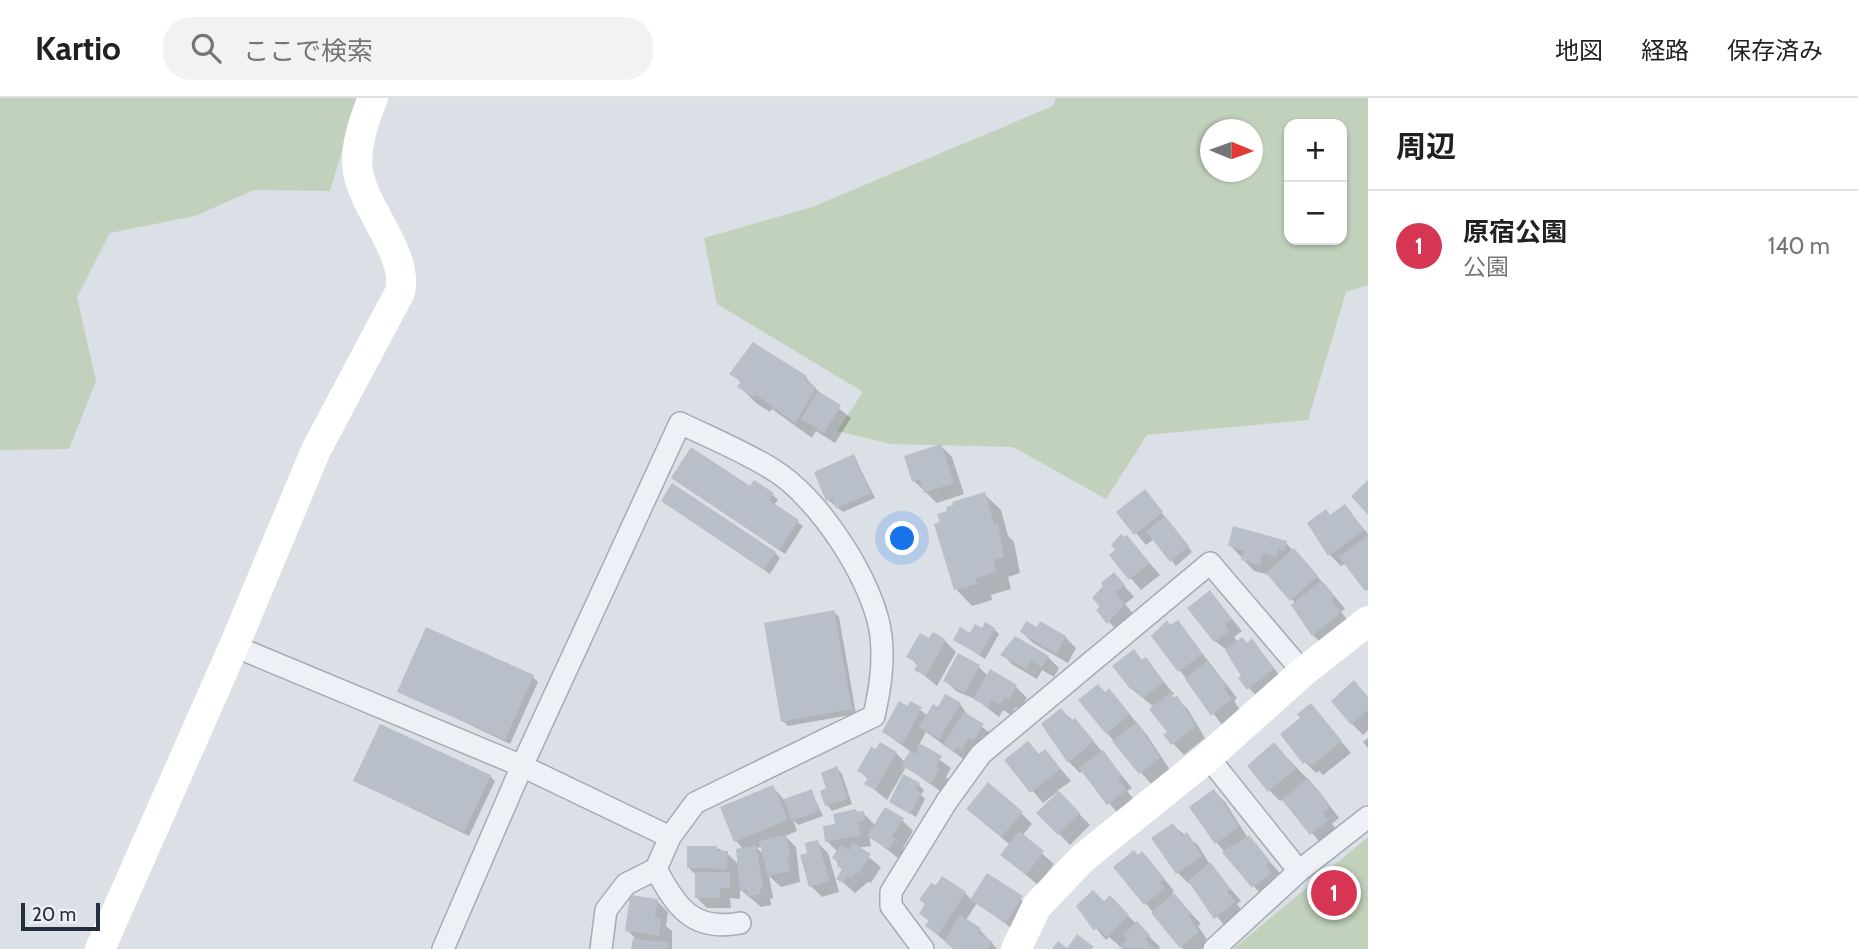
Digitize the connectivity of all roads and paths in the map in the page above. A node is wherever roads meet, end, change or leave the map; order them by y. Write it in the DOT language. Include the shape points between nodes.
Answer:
graph roads {
  1 [pos="373,98"];
  2 [pos="1368,621"];
  3 [pos="234,646"];
  4 [pos="1303,673"];
  5 [pos="1209,757"];
  6 [pos="522,765"];
  7 [pos="1368,817"];
  8 [pos="670,837"];
  9 [pos="656,869"];
  10 [pos="1299,871"];
  11 [pos="740,923"];
  12 [pos="100,949"];
  13 [pos="443,949"];
  14 [pos="601,949"];
  15 [pos="923,949"];
  16 [pos="1016,949"];
  17 [pos="1214,949"];
  1 -- 3 [label="street" via="357,152 358,172 400,269 400,292 316,450"];
  2 -- 4 [label="street"];
  3 -- 6 [label="street"];
  3 -- 12 [label="street"];
  4 -- 5 [label="street"];
  4 -- 15 [label="street" via="1210,563 981,754 891,892 891,906"];
  5 -- 10 [label="street"];
  5 -- 16 [label="street" via="1083,859 1037,906"];
  6 -- 8 [label="street"];
  6 -- 8 [label="street" via="680,423 774,470 809,500 844,548 870,598 881,634 883,678 874,716 695,803"];
  6 -- 13 [label="street"];
  7 -- 10 [label="street"];
  8 -- 9 [label="street"];
  9 -- 11 [label="street" via="695,921 723,926"];
  9 -- 14 [label="street" via="626,884 606,910"];
  10 -- 17 [label="street"];
}
